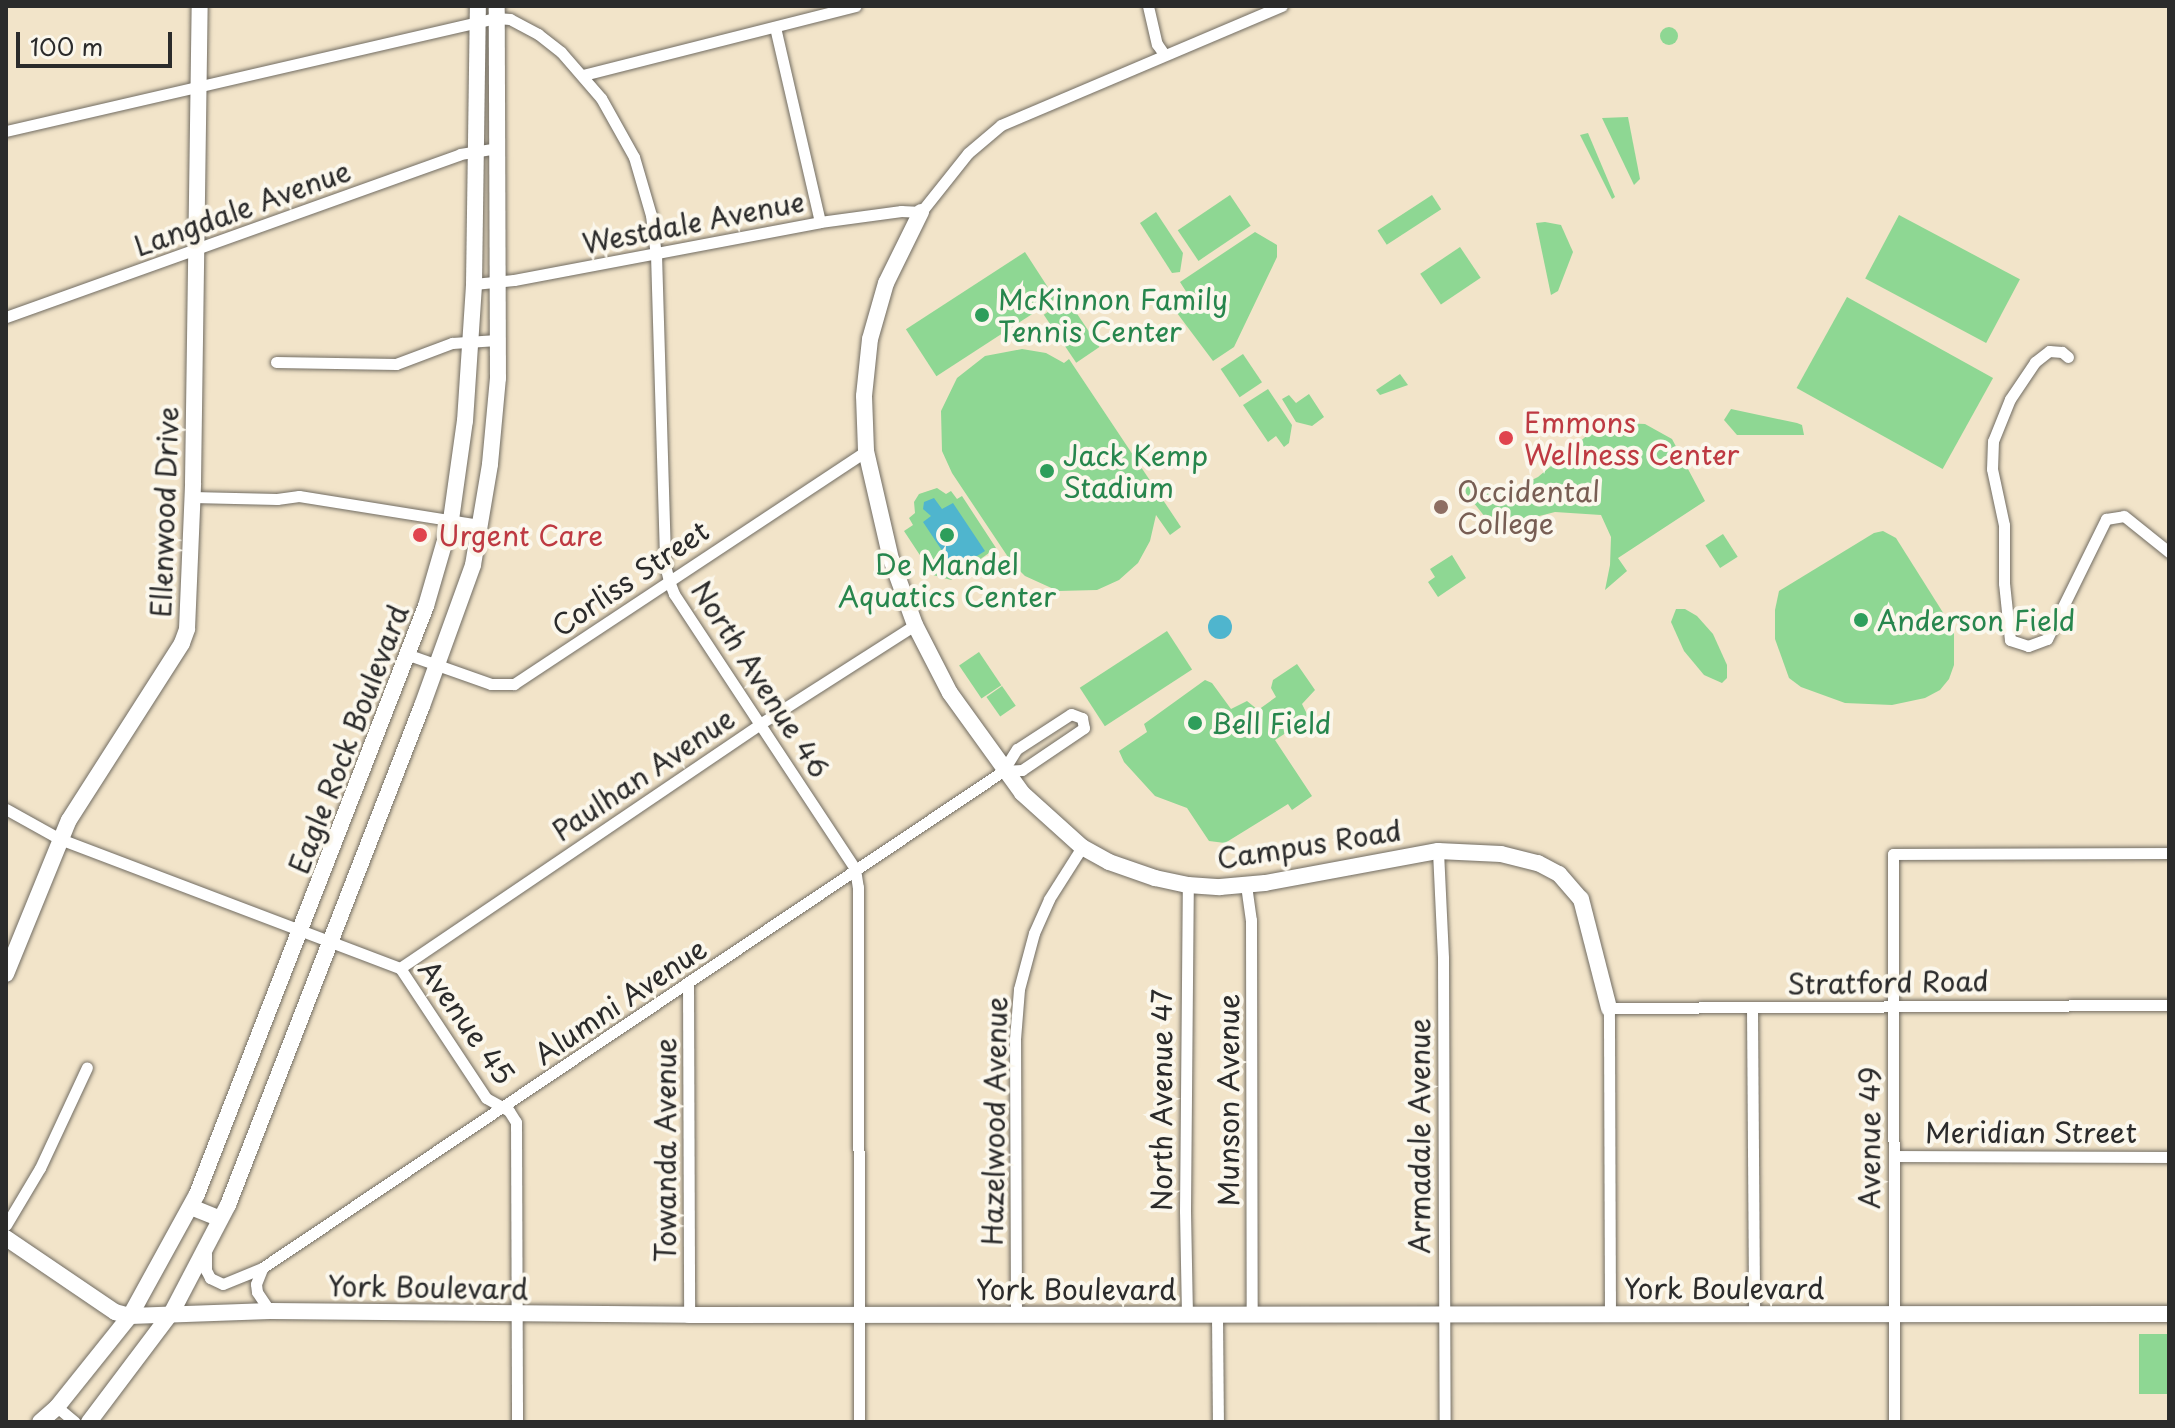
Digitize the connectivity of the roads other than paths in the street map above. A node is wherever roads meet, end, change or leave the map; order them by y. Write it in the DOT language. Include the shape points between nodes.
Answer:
graph roads {
  1 [pos="200,6"];
  2 [pos="855,6"];
  3 [pos="1148,6"];
  4 [pos="1282,6"];
  5 [pos="497,12"];
  6 [pos="478,14"];
  7 [pos="775,27"];
  8 [pos="1164,54"];
  9 [pos="583,75"];
  10 [pos="198,87"];
  11 [pos="6,131"];
  12 [pos="496,148"];
  13 [pos="475,150"];
  14 [pos="921,212"];
  15 [pos="820,222"];
  16 [pos="196,250"];
  17 [pos="656,254"];
  18 [pos="498,283"];
  19 [pos="474,284"];
  20 [pos="6,317"];
  21 [pos="497,340"];
  22 [pos="470,341"];
  23 [pos="2068,357"];
  24 [pos="276,362"];
  25 [pos="866,451"];
  26 [pos="192,497"];
  27 [pos="451,520"];
  28 [pos="481,525"];
  29 [pos="2169,552"];
  30 [pos="669,581"];
  31 [pos="915,625"];
  32 [pos="409,655"];
  33 [pos="438,665"];
  34 [pos="760,724"];
  35 [pos="1003,771"];
  36 [pos="6,809"];
  37 [pos="60,839"];
  38 [pos="1082,847"];
  39 [pos="1438,851"];
  40 [pos="2169,853"];
  41 [pos="855,869"];
  42 [pos="1188,885"];
  43 [pos="1246,885"];
  44 [pos="302,931"];
  45 [pos="332,942"];
  46 [pos="400,968"];
  47 [pos="6,974"];
  48 [pos="688,985"];
  49 [pos="2169,1005"];
  50 [pos="1893,1006"];
  51 [pos="1609,1008"];
  52 [pos="1752,1008"];
  53 [pos="87,1067"];
  54 [pos="503,1108"];
  55 [pos="1894,1156"];
  56 [pos="2169,1157"];
  57 [pos="191,1207"];
  58 [pos="220,1219"];
  59 [pos="6,1225"];
  60 [pos="6,1238"];
  61 [pos="211,1239"];
  62 [pos="262,1268"];
  63 [pos="270,1311"];
  64 [pos="172,1312"];
  65 [pos="517,1314"];
  66 [pos="1016,1314"];
  67 [pos="1610,1314"];
  68 [pos="1754,1314"];
  69 [pos="1894,1314"];
  70 [pos="2169,1314"];
  71 [pos="689,1315"];
  72 [pos="860,1315"];
  73 [pos="1187,1315"];
  74 [pos="1217,1315"];
  75 [pos="1252,1315"];
  76 [pos="1444,1315"];
  77 [pos="130,1316"];
  78 [pos="57,1407"];
  79 [pos="40,1422"];
  80 [pos="75,1422"];
  81 [pos="89,1422"];
  82 [pos="517,1422"];
  83 [pos="859,1422"];
  84 [pos="1218,1422"];
  85 [pos="1445,1422"];
  86 [pos="1894,1422"];
  1 -- 10 [label="main road, Ellenwood Drive"];
  2 -- 7 [label="street"];
  3 -- 8 [label="street"];
  4 -- 8 [label="street, Campus Road"];
  5 -- 6 [label="street"];
  5 -- 9 [label="street, North Avenue 46" via="538,34"];
  5 -- 12 [label="main road, Eagle Rock Boulevard"];
  6 -- 10 [label="street"];
  6 -- 13 [label="main road, Eagle Rock Boulevard"];
  7 -- 9 [label="street"];
  7 -- 15 [label="street"];
  8 -- 14 [label="street, Campus Road" via="1001,125 968,153"];
  9 -- 17 [label="street, North Avenue 46" via="634,157"];
  10 -- 11 [label="street"];
  10 -- 16 [label="main road, Ellenwood Drive"];
  12 -- 13 [label="street, Langdale Avenue"];
  12 -- 18 [label="main road, Eagle Rock Boulevard"];
  13 -- 16 [label="street, Langdale Avenue"];
  13 -- 19 [label="main road, Eagle Rock Boulevard"];
  14 -- 15 [label="street, Westdale Avenue"];
  14 -- 25 [label="main road, Campus Road" via="886,283 870,339"];
  15 -- 17 [label="street, Westdale Avenue"];
  16 -- 20 [label="street, Langdale Avenue"];
  16 -- 26 [label="main road, Ellenwood Drive"];
  17 -- 18 [label="street, Westdale Avenue"];
  17 -- 30 [label="street, North Avenue 46"];
  18 -- 19 [label="street, Westdale Avenue"];
  18 -- 21 [label="main road, Eagle Rock Boulevard"];
  19 -- 22 [label="main road, Eagle Rock Boulevard"];
  21 -- 22 [label="street"];
  21 -- 28 [label="main road, Eagle Rock Boulevard" via="495,417"];
  22 -- 24 [label="street" via="396,364"];
  22 -- 27 [label="main road, Eagle Rock Boulevard"];
  23 -- 29 [label="street" via="2049,351 2035,362 2010,399 1993,441 2010,640 2028,646 2047,639 2106,519 2124,516"];
  25 -- 30 [label="street, Corliss Street"];
  25 -- 31 [label="main road, Campus Road" via="891,559"];
  26 -- 27 [label="street" via="299,496"];
  26 -- 37 [label="main road, Ellenwood Drive" via="187,629 182,643"];
  27 -- 28 [label="street"];
  27 -- 32 [label="main road, Eagle Rock Boulevard"];
  28 -- 33 [label="main road, Eagle Rock Boulevard" via="460,607"];
  30 -- 33 [label="street, Corliss Street" via="514,684 491,684"];
  30 -- 34 [label="street, North Avenue 46"];
  31 -- 34 [label="street, Paulhan Avenue"];
  31 -- 35 [label="main road, Campus Road" via="950,693"];
  32 -- 33 [label="street, Corliss Street"];
  32 -- 44 [label="main road, Eagle Rock Boulevard"];
  33 -- 45 [label="main road, Eagle Rock Boulevard"];
  34 -- 41 [label="street, North Avenue 46"];
  34 -- 46 [label="street, Paulhan Avenue"];
  35 -- 35 [label="street, Alumni Avenue" via="1022,770 1084,728 1082,718 1071,714 1017,749"];
  35 -- 38 [label="main road, Campus Road" via="1044,816"];
  35 -- 41 [label="street, Alumni Avenue"];
  36 -- 37 [label="street, Avenue 45"];
  37 -- 44 [label="street, Avenue 45"];
  37 -- 47 [label="main road, Ellenwood Drive"];
  38 -- 42 [label="main road, Campus Road" via="1130,870"];
  38 -- 66 [label="street, Hazelwood Avenue" via="1044,911 1019,989"];
  39 -- 43 [label="main road, Campus Road"];
  39 -- 51 [label="main road, Campus Road" via="1501,854 1538,863 1572,886 1590,927"];
  39 -- 76 [label="street, Armadale Avenue"];
  40 -- 50 [label="street, Avenue 49" via="1893,854"];
  41 -- 48 [label="street, Alumni Avenue"];
  41 -- 72 [label="street, North Avenue 46"];
  42 -- 43 [label="main road, Campus Road"];
  42 -- 73 [label="street, North Avenue 47"];
  43 -- 75 [label="street, Munson Avenue" via="1251,920"];
  44 -- 45 [label="street, Avenue 45"];
  44 -- 57 [label="main road, Eagle Rock Boulevard"];
  45 -- 46 [label="street, Avenue 45"];
  45 -- 58 [label="main road, Eagle Rock Boulevard"];
  46 -- 54 [label="street, Avenue 45" via="486,1098"];
  48 -- 54 [label="street, Alumni Avenue"];
  48 -- 71 [label="street, Towanda Avenue"];
  49 -- 50 [label="street, Stratford Road"];
  50 -- 52 [label="street, Stratford Road"];
  50 -- 55 [label="street, Avenue 49"];
  51 -- 52 [label="street, Stratford Road"];
  51 -- 67 [label="street, Campus Road"];
  52 -- 68 [label="street"];
  53 -- 59 [label="street" via="40,1168"];
  54 -- 62 [label="street, Alumni Avenue"];
  54 -- 65 [label="street, Avenue 45" via="516,1122"];
  55 -- 56 [label="street, Meridian Street"];
  55 -- 69 [label="street, Avenue 49"];
  57 -- 58 [label="main road"];
  57 -- 77 [label="main road, Eagle Rock Boulevard"];
  58 -- 61 [label="main road, Eagle Rock Boulevard"];
  60 -- 77 [label="main road" via="115,1312"];
  61 -- 62 [label="street, Alumni Avenue" via="206,1270 216,1282 231,1283"];
  61 -- 64 [label="main road, Eagle Rock Boulevard"];
  62 -- 63 [label="street" via="257,1292"];
  63 -- 64 [label="main road, York Boulevard"];
  63 -- 65 [label="main road, York Boulevard"];
  64 -- 77 [label="main road, York Boulevard"];
  64 -- 81 [label="main road, Eagle Rock Boulevard"];
  65 -- 71 [label="main road, York Boulevard"];
  65 -- 82 [label="street, Avenue 45"];
  66 -- 72 [label="main road, York Boulevard"];
  66 -- 73 [label="main road, York Boulevard"];
  67 -- 68 [label="main road, York Boulevard"];
  67 -- 76 [label="main road, York Boulevard"];
  68 -- 69 [label="main road, York Boulevard"];
  69 -- 70 [label="main road, York Boulevard"];
  69 -- 86 [label="street, Avenue 49"];
  71 -- 72 [label="main road, York Boulevard"];
  72 -- 83 [label="street, North Avenue 46"];
  73 -- 74 [label="main road, York Boulevard"];
  74 -- 75 [label="main road, York Boulevard"];
  74 -- 84 [label="street"];
  75 -- 76 [label="main road, York Boulevard"];
  76 -- 85 [label="street, Armadale Avenue"];
  77 -- 78 [label="main road, Eagle Rock Boulevard"];
  78 -- 79 [label="main road, Eagle Rock Boulevard"];
  78 -- 80 [label="street"];
}
